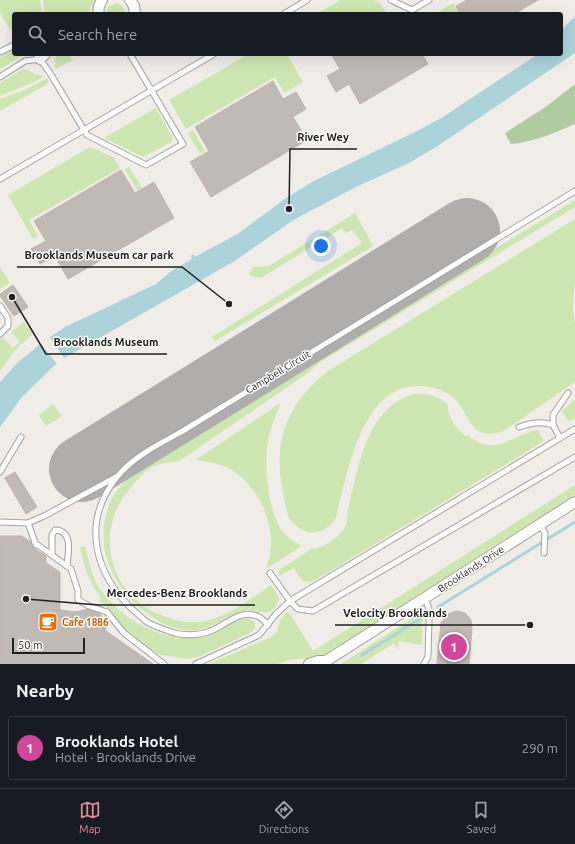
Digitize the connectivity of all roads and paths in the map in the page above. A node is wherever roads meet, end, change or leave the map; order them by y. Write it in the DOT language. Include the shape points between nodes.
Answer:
graph roads {
  1 [pos="102,0"];
  2 [pos="131,0"];
  3 [pos="307,0"];
  4 [pos="391,0"];
  5 [pos="429,0"];
  6 [pos="98,12"];
  7 [pos="135,12"];
  8 [pos="287,12"];
  9 [pos="12,46"];
  10 [pos="0,52"];
  11 [pos="40,56"];
  12 [pos="131,56"];
  13 [pos="211,56"];
  14 [pos="0,77"];
  15 [pos="152,90"];
  16 [pos="83,130"];
  17 [pos="0,178"];
  18 [pos="575,191"];
  19 [pos="0,306"];
  20 [pos="0,334"];
  21 [pos="568,393"];
  22 [pos="553,425"];
  23 [pos="519,427"];
  24 [pos="575,429"];
  25 [pos="21,437"];
  26 [pos="560,438"];
  27 [pos="575,457"];
  28 [pos="0,472"];
  29 [pos="117,477"];
  30 [pos="575,502"];
  31 [pos="0,518"];
  32 [pos="0,522"];
  33 [pos="7,522"];
  34 [pos="28,523"];
  35 [pos="543,529"];
  36 [pos="544,553"];
  37 [pos="52,555"];
  38 [pos="67,566"];
  39 [pos="270,573"];
  40 [pos="425,598"];
  41 [pos="290,601"];
  42 [pos="268,625"];
  43 [pos="326,662"];
  44 [pos="164,664"];
  45 [pos="196,664"];
  46 [pos="309,664"];
  47 [pos="424,664"];
  1 -- 6 [label="street"];
  2 -- 7 [label="street"];
  3 -- 8 [label="lane"];
  4 -- 5 [label="lane" via="412,10"];
  9 -- 10 [label="lane"];
  11 -- 14 [label="lane"];
  11 -- 16 [label="lane"];
  12 -- 15 [label="lane"];
  13 -- 15 [label="lane"];
  15 -- 16 [label="lane"];
  15 -- 16 [label="lane" via="183,144 146,165 92,139"];
  16 -- 17 [label="lane"];
  18 -- 29 [label="lane, Campbell Circuit" via="156,446 130,463"];
  19 -- 20 [label="lane" via="8,318 8,326"];
  21 -- 22 [label="lane" via="553,415"];
  22 -- 23 [label="lane" via="545,422"];
  22 -- 26 [label="lane"];
  24 -- 26 [label="lane"];
  25 -- 28 [label="lane"];
  26 -- 41 [label="lane"];
  27 -- 41 [label="lane" via="313,611 298,609"];
  29 -- 34 [label="lane" via="46,516"];
  29 -- 42 [label="lane, Campbell Circuit" via="100,507 95,540 110,583 119,596 148,622 178,633 196,635 210,632 229,620 249,614 259,617"];
  30 -- 35 [label="street, Brooklands Drive"];
  31 -- 33 [label="lane"];
  32 -- 33 [label="lane"];
  33 -- 34 [label="lane"];
  34 -- 37 [label="lane" via="35,544"];
  35 -- 36 [label="lane"];
  35 -- 40 [label="street, Brooklands Drive"];
  37 -- 38 [label="lane"];
  37 -- 38 [label="lane" via="52,535 55,530 60,530 70,544"];
  38 -- 44 [label="lane" via="71,569 78,600 107,612 124,633"];
  39 -- 41 [label="lane"];
  40 -- 43 [label="street, Brooklands Drive"];
  40 -- 47 [label="lane" via="429,609 429,621 428,657"];
  41 -- 42 [label="lane"];
  42 -- 45 [label="lane" via="259,635"];
  43 -- 46 [label="street, Brooklands Drive"];
}
